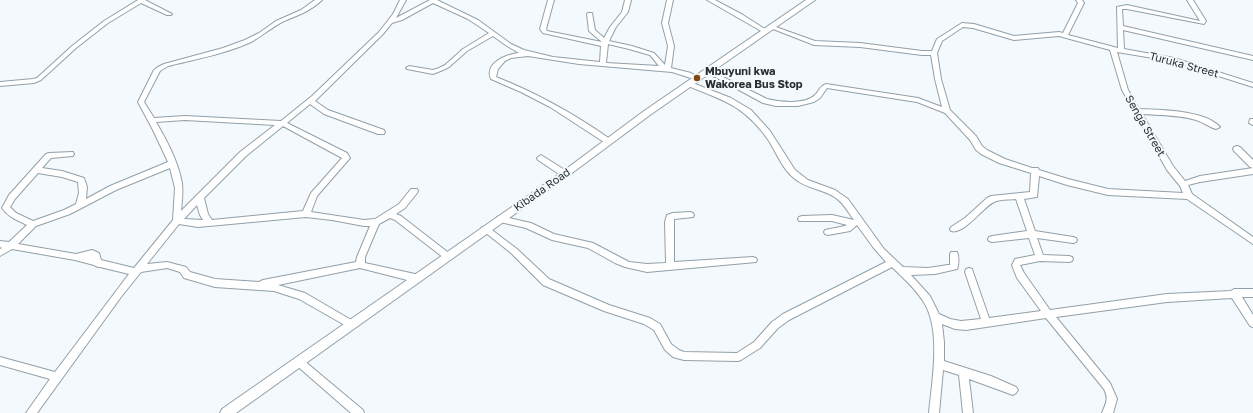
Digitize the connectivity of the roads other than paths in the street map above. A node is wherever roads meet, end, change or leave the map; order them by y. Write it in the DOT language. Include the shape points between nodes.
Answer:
graph roads {
  1 [pos="142,0"];
  2 [pos="319,0"];
  3 [pos="403,0"];
  4 [pos="433,0"];
  5 [pos="551,0"];
  6 [pos="628,0"];
  7 [pos="670,0"];
  8 [pos="710,0"];
  9 [pos="811,0"];
  10 [pos="1079,0"];
  11 [pos="1190,0"];
  12 [pos="169,14"];
  13 [pos="590,14"];
  14 [pos="390,22"];
  15 [pos="1120,27"];
  16 [pos="768,29"];
  17 [pos="493,33"];
  18 [pos="1065,36"];
  19 [pos="605,44"];
  20 [pos="1117,50"];
  21 [pos="934,53"];
  22 [pos="529,54"];
  23 [pos="1253,58"];
  24 [pos="603,65"];
  25 [pos="409,68"];
  26 [pos="666,68"];
  27 [pos="707,72"];
  28 [pos="694,81"];
  29 [pos="0,84"];
  30 [pos="1253,85"];
  31 [pos="310,101"];
  32 [pos="947,111"];
  33 [pos="1138,111"];
  34 [pos="152,120"];
  35 [pos="282,123"];
  36 [pos="1216,127"];
  37 [pos="381,132"];
  38 [pos="607,141"];
  39 [pos="1237,149"];
  40 [pos="70,154"];
  41 [pos="541,158"];
  42 [pos="172,164"];
  43 [pos="1253,165"];
  44 [pos="36,170"];
  45 [pos="1035,170"];
  46 [pos="1253,171"];
  47 [pos="565,174"];
  48 [pos="1184,184"];
  49 [pos="414,191"];
  50 [pos="1188,196"];
  51 [pos="200,197"];
  52 [pos="1019,197"];
  53 [pos="79,206"];
  54 [pos="306,214"];
  55 [pos="390,215"];
  56 [pos="690,215"];
  57 [pos="500,219"];
  58 [pos="802,219"];
  59 [pos="177,221"];
  60 [pos="376,222"];
  61 [pos="856,222"];
  62 [pos="211,223"];
  63 [pos="33,224"];
  64 [pos="485,229"];
  65 [pos="954,229"];
  66 [pos="828,232"];
  67 [pos="1031,234"];
  68 [pos="992,239"];
  69 [pos="1073,240"];
  70 [pos="1250,240"];
  71 [pos="0,244"];
  72 [pos="11,246"];
  73 [pos="1253,247"];
  74 [pos="0,253"];
  75 [pos="954,254"];
  76 [pos="447,256"];
  77 [pos="1040,258"];
  78 [pos="1069,259"];
  79 [pos="753,260"];
  80 [pos="892,263"];
  81 [pos="360,265"];
  82 [pos="670,266"];
  83 [pos="137,271"];
  84 [pos="901,271"];
  85 [pos="969,272"];
  86 [pos="415,278"];
  87 [pos="256,285"];
  88 [pos="1253,293"];
  89 [pos="1234,294"];
  90 [pos="1048,314"];
  91 [pos="936,318"];
  92 [pos="986,322"];
  93 [pos="1253,323"];
  94 [pos="350,324"];
  95 [pos="0,361"];
  96 [pos="299,362"];
  97 [pos="938,364"];
  98 [pos="964,373"];
  99 [pos="58,377"];
  100 [pos="1013,390"];
  101 [pos="31,413"];
  102 [pos="226,413"];
  103 [pos="359,413"];
  104 [pos="934,413"];
  105 [pos="968,413"];
  106 [pos="1107,413"];
  1 -- 12 [label="street"];
  1 -- 29 [label="street" via="106,22 39,79"];
  2 -- 34 [label="street" via="247,41 157,70 141,102"];
  3 -- 14 [label="street"];
  4 -- 14 [label="street"];
  4 -- 17 [label="street" via="470,18"];
  5 -- 19 [label="street" via="542,29 545,32"];
  6 -- 19 [label="street" via="625,12 613,27"];
  7 -- 26 [label="street" via="665,23 671,46"];
  8 -- 16 [label="street"];
  9 -- 16 [label="main road, Kibada Road"];
  10 -- 18 [label="street" via="1081,3"];
  11 -- 15 [label="street, Senga Street" via="1202,23 1122,7"];
  13 -- 19 [label="street" via="592,31"];
  14 -- 31 [label="street"];
  15 -- 20 [label="street, Senga Street"];
  15 -- 23 [label="street"];
  16 -- 21 [label="street" via="814,43"];
  16 -- 27 [label="main road, Kibada Road"];
  17 -- 22 [label="street" via="503,42"];
  17 -- 25 [label="street" via="441,69 433,72"];
  18 -- 20 [label="street, Turuka Street"];
  18 -- 21 [label="street, Turuka Street" via="1053,34 1014,38 962,25 939,40"];
  19 -- 24 [label="street"];
  19 -- 26 [label="street" via="630,47 652,54"];
  20 -- 30 [label="street, Turuka Street" via="1172,60"];
  20 -- 33 [label="street, Senga Street" via="1125,90"];
  21 -- 32 [label="street"];
  22 -- 24 [label="street"];
  22 -- 38 [label="street" via="501,59 492,76 578,121"];
  24 -- 26 [label="street"];
  26 -- 28 [label="street" via="684,72"];
  27 -- 28 [label="main road, Kibada Road"];
  27 -- 32 [label="street" via="771,103 806,102 818,97 822,89 830,86 912,98"];
  28 -- 38 [label="main road, Kibada Road"];
  28 -- 61 [label="street" via="748,111 798,179 805,184 838,194 845,201"];
  31 -- 35 [label="street"];
  31 -- 37 [label="street" via="326,112"];
  32 -- 45 [label="street" via="982,150 1002,161"];
  33 -- 36 [label="street" via="1205,119"];
  33 -- 48 [label="street, Senga Street" via="1170,168"];
  34 -- 35 [label="street" via="185,118"];
  34 -- 42 [label="street"];
  35 -- 51 [label="street" via="242,154"];
  35 -- 54 [label="street" via="346,158 314,195"];
  38 -- 47 [label="main road, Kibada Road"];
  39 -- 43 [label="street"];
  40 -- 44 [label="street" via="49,156"];
  41 -- 47 [label="street"];
  42 -- 53 [label="street" via="113,188"];
  42 -- 59 [label="street" via="178,183"];
  44 -- 53 [label="street" via="81,180 83,194"];
  44 -- 63 [label="street" via="12,197 6,208 13,215"];
  45 -- 50 [label="street" via="1102,191"];
  45 -- 52 [label="street" via="1034,195"];
  46 -- 48 [label="street"];
  47 -- 57 [label="main road, Kibada Road"];
  48 -- 50 [label="street, Senga Street"];
  49 -- 55 [label="street" via="402,206"];
  50 -- 70 [label="street"];
  51 -- 59 [label="street"];
  51 -- 62 [label="street" via="202,215"];
  52 -- 65 [label="street" via="994,198"];
  52 -- 67 [label="street"];
  53 -- 63 [label="street"];
  54 -- 60 [label="street" via="364,223"];
  54 -- 62 [label="street"];
  55 -- 60 [label="street"];
  55 -- 76 [label="street" via="398,218"];
  56 -- 82 [label="street" via="670,217"];
  57 -- 64 [label="main road, Kibada Road"];
  57 -- 82 [label="street" via="528,225 552,237 590,245 628,265 647,268"];
  58 -- 61 [label="street" via="832,218"];
  59 -- 62 [label="street"];
  59 -- 83 [label="street"];
  60 -- 81 [label="street"];
  61 -- 66 [label="street" via="847,229"];
  61 -- 80 [label="street"];
  63 -- 72 [label="street"];
  64 -- 76 [label="main road, Kibada Road"];
  64 -- 80 [label="street" via="514,251 546,282 607,308 647,321 657,327 668,347 676,354 684,356 738,357 757,345 786,317"];
  67 -- 68 [label="street"];
  67 -- 69 [label="street"];
  67 -- 77 [label="street"];
  70 -- 73 [label="street"];
  71 -- 72 [label="street"];
  72 -- 74 [label="street"];
  72 -- 83 [label="street"];
  75 -- 84 [label="street" via="954,267 951,268 938,271"];
  76 -- 86 [label="main road, Kibada Road"];
  77 -- 78 [label="street"];
  77 -- 90 [label="street" via="1018,261 1016,265 1020,275"];
  79 -- 82 [label="street"];
  80 -- 84 [label="street"];
  81 -- 86 [label="street"];
  81 -- 87 [label="street"];
  83 -- 87 [label="street" via="167,264 183,269 188,275 215,283"];
  83 -- 99 [label="street"];
  84 -- 91 [label="street" via="925,295"];
  85 -- 92 [label="street"];
  86 -- 94 [label="main road, Kibada Road"];
  87 -- 94 [label="street" via="274,287 302,296"];
  88 -- 89 [label="street"];
  89 -- 90 [label="street" via="1167,298"];
  89 -- 93 [label="street"];
  90 -- 92 [label="street"];
  90 -- 106 [label="street" via="1107,386 1113,397 1113,403"];
  91 -- 92 [label="street" via="946,323 967,326"];
  91 -- 97 [label="street"];
  94 -- 96 [label="main road, Kibada Road"];
  95 -- 99 [label="street"];
  96 -- 102 [label="main road, Kibada Road"];
  96 -- 103 [label="street"];
  97 -- 98 [label="street"];
  97 -- 104 [label="street"];
  98 -- 100 [label="street"];
  98 -- 105 [label="street"];
  99 -- 101 [label="street"];
}
